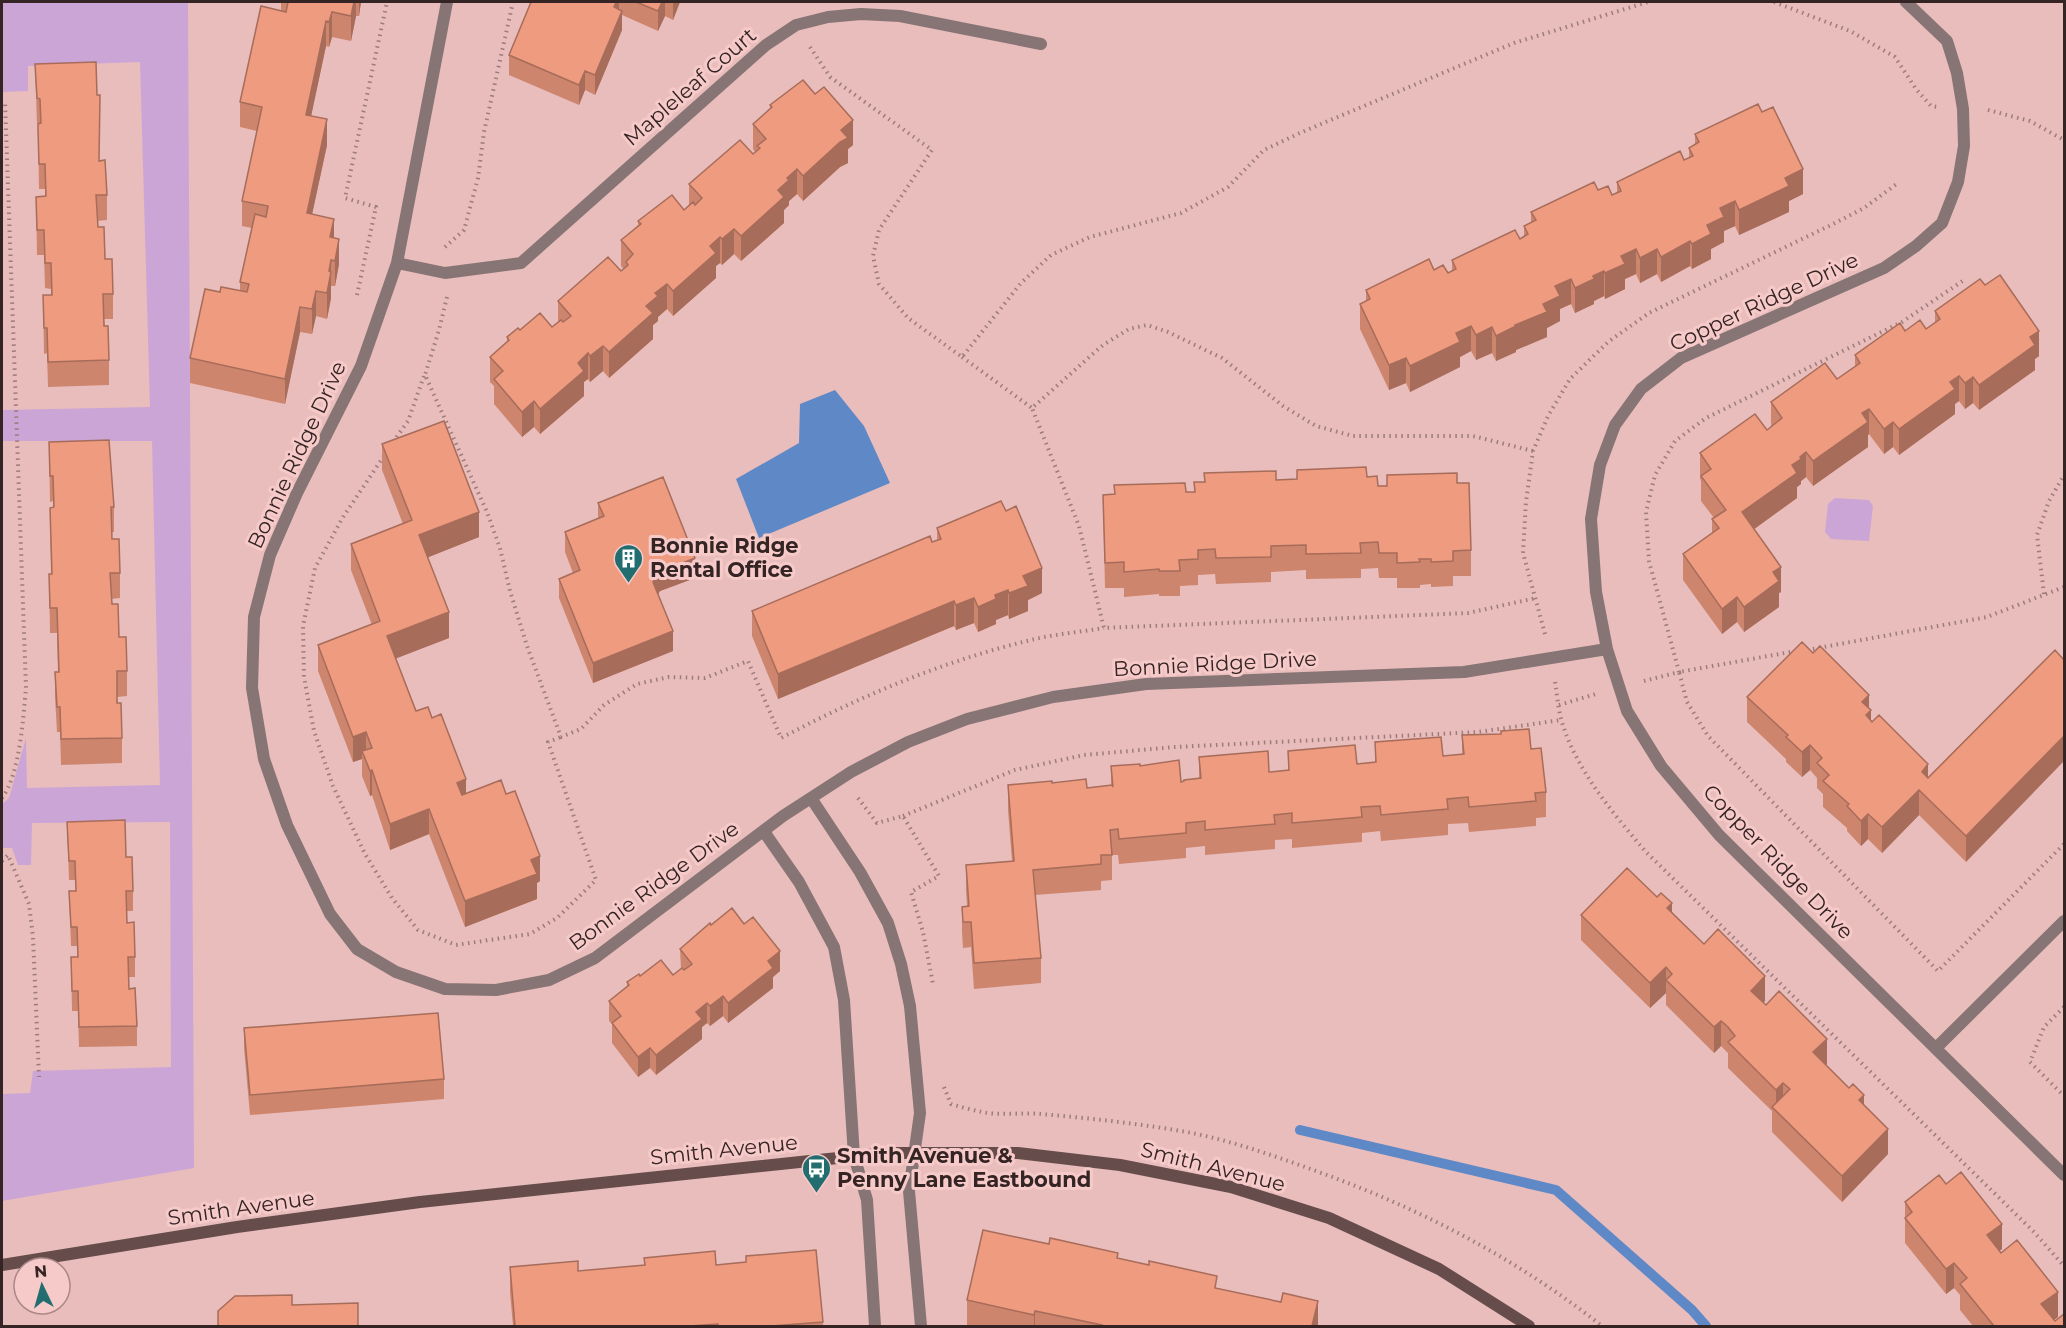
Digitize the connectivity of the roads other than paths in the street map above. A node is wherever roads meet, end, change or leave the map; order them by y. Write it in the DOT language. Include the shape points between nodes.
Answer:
graph roads {
  1 [pos="447,2"];
  2 [pos="1906,2"];
  3 [pos="1041,44"];
  4 [pos="397,262"];
  5 [pos="1606,649"];
  6 [pos="811,798"];
  7 [pos="765,830"];
  8 [pos="2064,921"];
  9 [pos="1936,1048"];
  10 [pos="915,1152"];
  11 [pos="854,1156"];
  12 [pos="2064,1174"];
  13 [pos="2,1265"];
  14 [pos="875,1326"];
  15 [pos="921,1326"];
  16 [pos="1529,1326"];
  1 -- 4 [label="street, Bonnie Ridge Drive"];
  2 -- 5 [label="street, Copper Ridge Drive" via="1947,41 1963,109 1964,146 1958,182 1942,223 1884,268 1681,358 1641,389 1615,425 1600,465 1591,519 1596,592"];
  3 -- 4 [label="street, Mapleleaf Court" via="890,16 828,17 796,26 766,45 521,263 445,273"];
  4 -- 7 [label="street, Bonnie Ridge Drive" via="361,366 270,555 254,617 252,688 264,759 287,825 330,914 357,949 396,972 445,989 496,990 549,980 595,958"];
  5 -- 6 [label="street, Bonnie Ridge Drive" via="1464,672 1146,684 1053,697 967,719 908,742"];
  5 -- 9 [label="street, Copper Ridge Drive" via="1628,711 1661,766 1719,835"];
  6 -- 7 [label="street, Bonnie Ridge Drive"];
  6 -- 10 [label="street" via="888,923 901,964 910,1006 920,1113"];
  7 -- 11 [label="street, Bonnie Ridge Drive" via="834,947 843,1000"];
  8 -- 9 [label="street"];
  9 -- 12 [label="street, Copper Ridge Drive"];
  10 -- 11 [label="main road, Smith Avenue"];
  10 -- 15 [label="street" via="909,1191"];
  10 -- 16 [label="main road, Smith Avenue" via="1029,1155 1120,1165 1231,1187 1329,1218 1439,1269"];
  11 -- 13 [label="main road, Smith Avenue" via="420,1202"];
  11 -- 14 [label="street, Bonnie Ridge Drive" via="867,1200"];
}
